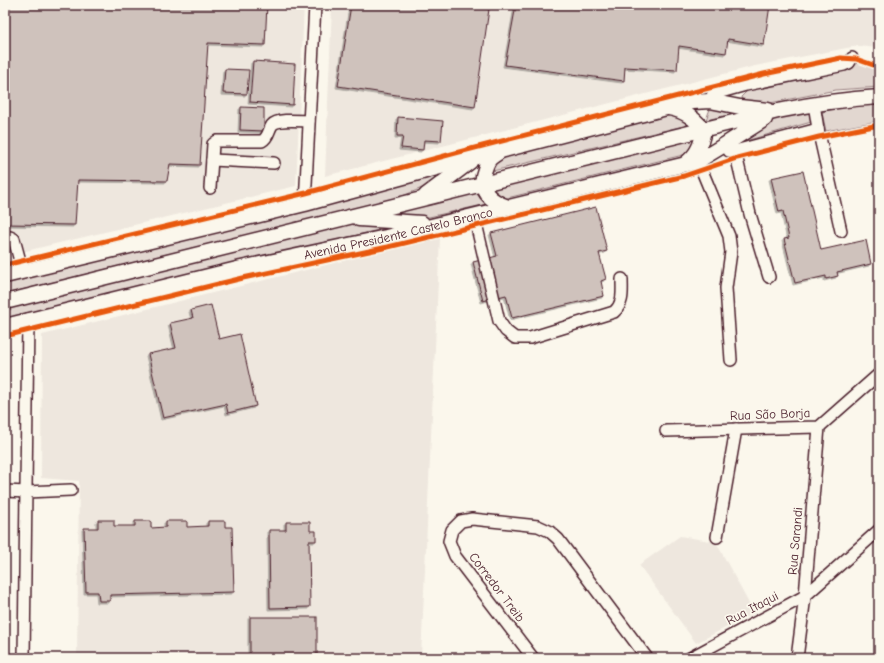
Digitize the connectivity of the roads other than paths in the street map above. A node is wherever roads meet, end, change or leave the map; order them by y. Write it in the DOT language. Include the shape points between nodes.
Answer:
graph roads {
  1 [pos="315,5"];
  2 [pos="852,58"];
  3 [pos="746,85"];
  4 [pos="879,97"];
  5 [pos="710,101"];
  6 [pos="814,104"];
  7 [pos="740,107"];
  8 [pos="670,108"];
  9 [pos="778,111"];
  10 [pos="309,121"];
  11 [pos="818,129"];
  12 [pos="704,130"];
  13 [pos="721,148"];
  14 [pos="501,151"];
  15 [pos="735,152"];
  16 [pos="477,157"];
  17 [pos="212,160"];
  18 [pos="698,161"];
  19 [pos="274,163"];
  20 [pos="682,165"];
  21 [pos="482,184"];
  22 [pos="210,188"];
  23 [pos="421,199"];
  24 [pos="305,204"];
  25 [pos="508,207"];
  26 [pos="474,215"];
  27 [pos="347,218"];
  28 [pos="438,224"];
  29 [pos="841,231"];
  30 [pos="5,237"];
  31 [pos="23,272"];
  32 [pos="5,276"];
  33 [pos="770,277"];
  34 [pos="622,279"];
  35 [pos="5,302"];
  36 [pos="28,319"];
  37 [pos="5,326"];
  38 [pos="731,360"];
  39 [pos="879,374"];
  40 [pos="818,426"];
  41 [pos="736,429"];
  42 [pos="666,431"];
  43 [pos="71,490"];
  44 [pos="5,491"];
  45 [pos="27,492"];
  46 [pos="879,530"];
  47 [pos="717,537"];
  48 [pos="805,596"];
  49 [pos="24,658"];
  50 [pos="533,658"];
  51 [pos="647,658"];
  52 [pos="690,658"];
  53 [pos="797,658"];
  1 -- 10 [label="street"];
  2 -- 3 [label="street, Avenida Presidente Castelo Branco" via="844,65"];
  3 -- 5 [label="street, Avenida Presidente Castelo Branco" via="718,93 712,96"];
  3 -- 7 [label="street" via="736,95"];
  4 -- 6 [label="main road, Avenida Presidente Castelo Branco"];
  5 -- 7 [label="main road, Avenida Presidente Castelo Branco"];
  5 -- 8 [label="main road, Avenida Presidente Castelo Branco"];
  5 -- 12 [label="main road" via="703,120"];
  6 -- 9 [label="main road, Avenida Presidente Castelo Branco"];
  6 -- 11 [label="street"];
  7 -- 9 [label="main road, Avenida Presidente Castelo Branco"];
  8 -- 12 [label="main road" via="686,112"];
  8 -- 14 [label="main road, Avenida Presidente Castelo Branco"];
  9 -- 12 [label="main road, Avenida Presidente Castelo Branco"];
  9 -- 13 [label="main road, Avenida Presidente Castelo Branco"];
  10 -- 17 [label="street" via="276,122 262,141 217,141 213,144"];
  10 -- 24 [label="street"];
  11 -- 15 [label="street"];
  11 -- 29 [label="street"];
  12 -- 13 [label="main road" via="709,140"];
  12 -- 20 [label="main road" via="698,151"];
  12 -- 21 [label="main road, Avenida Presidente Castelo Branco"];
  13 -- 15 [label="street"];
  13 -- 18 [label="main road, Avenida Presidente Castelo Branco"];
  14 -- 16 [label="main road, Avenida Presidente Castelo Branco"];
  14 -- 21 [label="main road" via="488,161 482,175"];
  15 -- 33 [label="street" via="750,214"];
  16 -- 23 [label="main road"];
  16 -- 24 [label="main road, Avenida Presidente Castelo Branco"];
  17 -- 19 [label="street"];
  17 -- 22 [label="street"];
  18 -- 20 [label="main road, Avenida Presidente Castelo Branco"];
  18 -- 38 [label="street" via="730,241 726,288"];
  20 -- 25 [label="main road, Avenida Presidente Castelo Branco"];
  21 -- 23 [label="main road, Avenida Presidente Castelo Branco"];
  21 -- 25 [label="main road" via="492,200"];
  23 -- 27 [label="main road, Avenida Presidente Castelo Branco"];
  24 -- 31 [label="main road, Avenida Presidente Castelo Branco"];
  25 -- 26 [label="main road, Avenida Presidente Castelo Branco"];
  26 -- 28 [label="main road, Avenida Presidente Castelo Branco"];
  26 -- 34 [label="street" via="500,321 506,331 515,338 530,338 614,312 622,300"];
  27 -- 28 [label="main road"];
  27 -- 35 [label="main road, Avenida Presidente Castelo Branco"];
  28 -- 36 [label="main road, Avenida Presidente Castelo Branco"];
  30 -- 31 [label="street" via="14,238"];
  31 -- 32 [label="main road, Avenida Presidente Castelo Branco"];
  36 -- 37 [label="main road, Avenida Presidente Castelo Branco"];
  36 -- 45 [label="street"];
  39 -- 40 [label="street, Rua São Borja"];
  40 -- 41 [label="street, Rua São Borja"];
  40 -- 48 [label="street, Rua Sarandi"];
  41 -- 42 [label="street, Rua São Borja"];
  41 -- 47 [label="street"];
  43 -- 45 [label="street"];
  44 -- 45 [label="street"];
  45 -- 49 [label="street"];
  46 -- 48 [label="street, Rua Itaqui"];
  48 -- 52 [label="street, Rua Itaqui"];
  48 -- 53 [label="street, Rua Sarandi"];
  50 -- 51 [label="street, Corredor Treib" via="455,556 449,540 452,530 461,521 472,519 538,526 549,531 558,539"];
}
